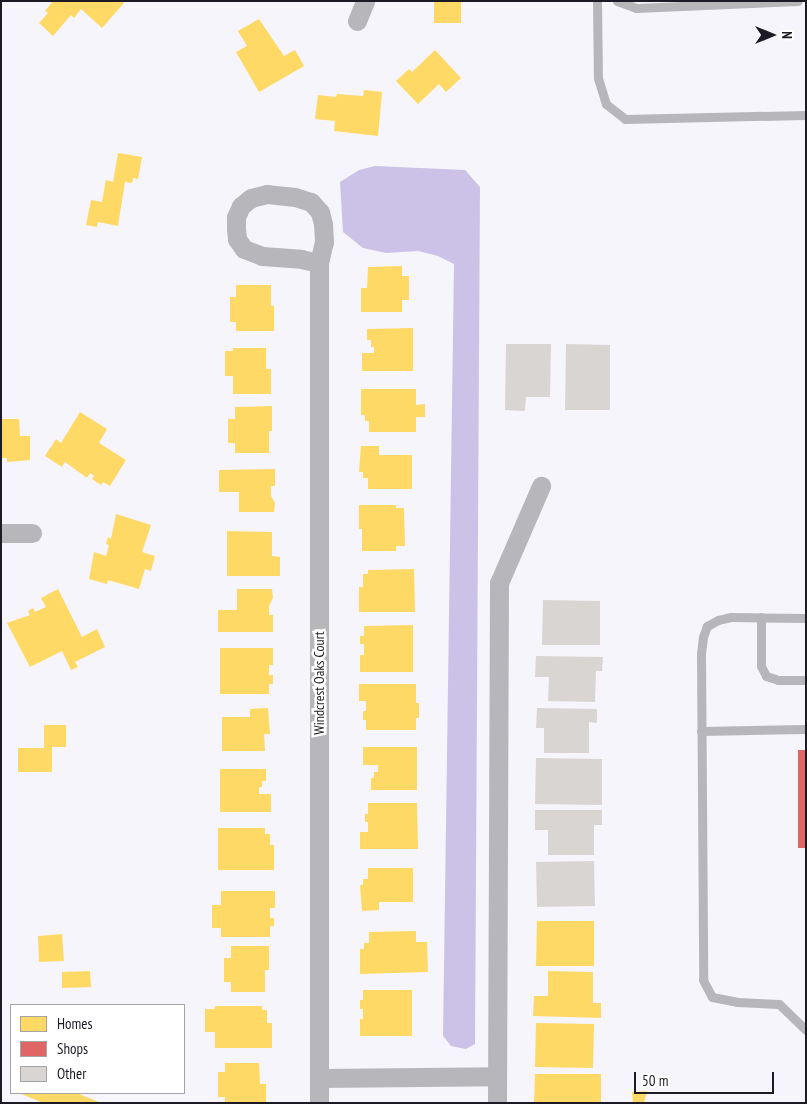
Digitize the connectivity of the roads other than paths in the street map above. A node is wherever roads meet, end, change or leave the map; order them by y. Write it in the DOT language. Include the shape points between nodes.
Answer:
graph roads {
  1 [pos="365,1"];
  2 [pos="597,1"];
  3 [pos="618,1"];
  4 [pos="798,1"];
  5 [pos="357,21"];
  6 [pos="806,115"];
  7 [pos="319,263"];
  8 [pos="541,486"];
  9 [pos="1,533"];
  10 [pos="32,533"];
  11 [pos="761,617"];
  12 [pos="806,618"];
  13 [pos="806,680"];
  14 [pos="806,729"];
  15 [pos="701,731"];
  16 [pos="806,1030"];
  17 [pos="497,1076"];
  18 [pos="319,1078"];
  19 [pos="319,1103"];
  20 [pos="497,1103"];
  1 -- 5 [label="street"];
  2 -- 6 [label="lane" via="598,78 606,104 625,119"];
  3 -- 4 [label="lane" via="636,8"];
  7 -- 7 [label="street, Windcrest Oaks Court" via="324,242 323,224 320,212 311,202 267,194 251,198 241,206 236,228 237,239 244,249 262,256"];
  7 -- 18 [label="street, Windcrest Oaks Court"];
  8 -- 17 [label="street" via="499,583"];
  9 -- 10 [label="street"];
  11 -- 12 [label="lane"];
  11 -- 13 [label="lane" via="761,666 766,676 778,680"];
  11 -- 15 [label="lane" via="731,617 707,626 701,654"];
  14 -- 15 [label="lane"];
  15 -- 16 [label="lane" via="703,980 712,997 779,1004"];
  17 -- 18 [label="street"];
  17 -- 20 [label="street"];
  18 -- 19 [label="street, Windcrest Oaks Court"];
}
